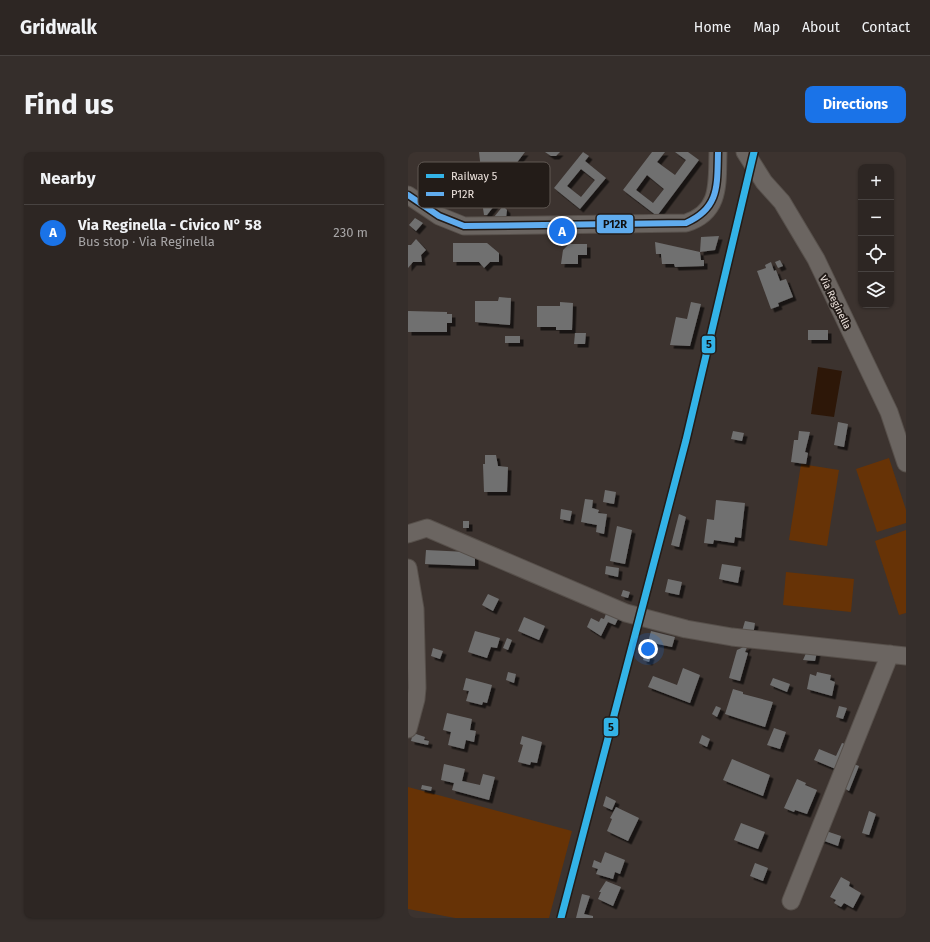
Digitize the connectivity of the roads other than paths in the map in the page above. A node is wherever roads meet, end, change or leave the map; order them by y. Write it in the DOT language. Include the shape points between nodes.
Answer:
graph roads {
  1 [pos="718,152"];
  2 [pos="745,152"];
  3 [pos="408,194"];
  4 [pos="418,201"];
  5 [pos="428,208"];
  6 [pos="906,463"];
  7 [pos="408,534"];
  8 [pos="408,568"];
  9 [pos="898,655"];
  10 [pos="408,729"];
  11 [pos="791,901"];
  1 -- 5 [label="street" via="715,197 708,211 698,220 686,223 464,226 439,216"];
  2 -- 6 [label="street, Via Reginella" via="764,182 782,202 816,260 889,412"];
  3 -- 4 [label="street"];
  7 -- 9 [label="street" via="426,528 626,613 686,629 732,637"];
  8 -- 10 [label="street" via="415,609 417,688"];
  9 -- 11 [label="street"];
}
